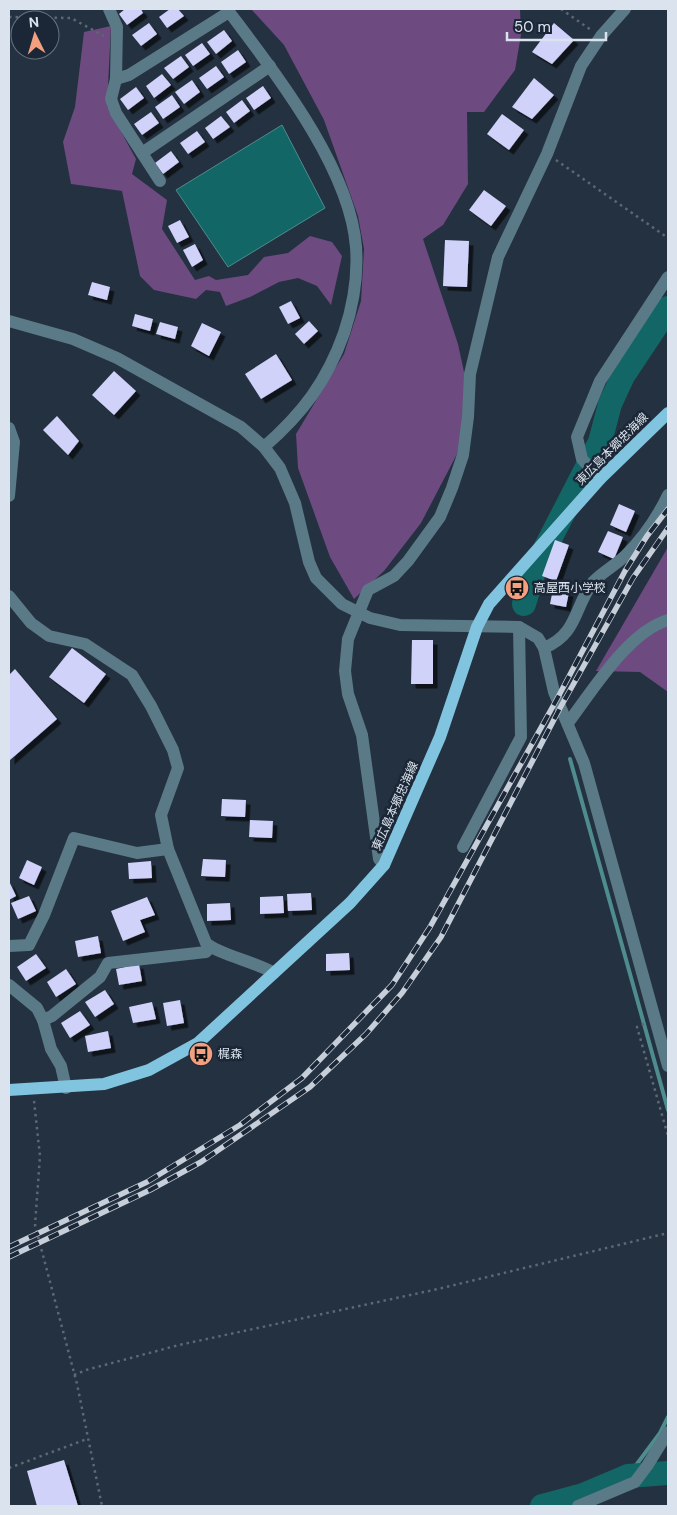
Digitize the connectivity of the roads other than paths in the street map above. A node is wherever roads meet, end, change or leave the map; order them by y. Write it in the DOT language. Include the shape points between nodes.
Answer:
graph roads {
  1 [pos="109,9"];
  2 [pos="625,9"];
  3 [pos="228,10"];
  4 [pos="270,66"];
  5 [pos="116,79"];
  6 [pos="142,152"];
  7 [pos="160,181"];
  8 [pos="668,277"];
  9 [pos="9,321"];
  10 [pos="668,413"];
  11 [pos="9,428"];
  12 [pos="264,446"];
  13 [pos="600,480"];
  14 [pos="668,495"];
  15 [pos="9,496"];
  16 [pos="9,596"];
  17 [pos="357,612"];
  18 [pos="668,620"];
  19 [pos="477,626"];
  20 [pos="519,627"];
  21 [pos="544,648"];
  22 [pos="568,723"];
  23 [pos="463,847"];
  24 [pos="168,849"];
  25 [pos="384,865"];
  26 [pos="9,946"];
  27 [pos="210,947"];
  28 [pos="274,973"];
  29 [pos="9,985"];
  30 [pos="43,1020"];
  31 [pos="668,1066"];
  32 [pos="66,1088"];
  33 [pos="9,1090"];
  34 [pos="668,1432"];
  35 [pos="584,1505"];
  1 -- 5 [label="street" via="117,27"];
  2 -- 17 [label="street" via="581,66 547,154 498,257 470,374 463,456 440,517 394,576 368,590"];
  3 -- 4 [label="street"];
  3 -- 5 [label="street" via="129,75"];
  4 -- 6 [label="street"];
  4 -- 12 [label="street" via="331,164 356,245 356,268 349,318 324,379 300,412"];
  5 -- 6 [label="street" via="111,99 116,113"];
  6 -- 7 [label="street"];
  8 -- 13 [label="street" via="600,381 577,437 582,459"];
  9 -- 12 [label="street" via="73,339 117,358 241,427"];
  10 -- 13 [label="main road, 東広島本郷忠海線"];
  11 -- 15 [label="street" via="14,442"];
  12 -- 17 [label="street" via="280,468 295,503 316,578 342,604"];
  13 -- 19 [label="main road, 東広島本郷忠海線" via="489,604"];
  14 -- 21 [label="street" via="662,508 626,555 594,582 567,633"];
  16 -- 24 [label="street" via="30,623 49,636 85,644 132,675 173,750 178,768 161,815"];
  17 -- 19 [label="street" via="400,625"];
  17 -- 25 [label="street" via="348,639 345,671 348,694 362,735 379,859"];
  18 -- 22 [label="street" via="655,624 628,647"];
  19 -- 20 [label="street"];
  19 -- 25 [label="main road, 東広島本郷忠海線" via="440,737"];
  20 -- 21 [label="street" via="538,638"];
  20 -- 23 [label="street" via="521,737"];
  21 -- 22 [label="street" via="554,692"];
  22 -- 31 [label="street" via="584,763"];
  24 -- 26 [label="street" via="137,853 74,838 29,945"];
  24 -- 27 [label="street" via="196,921"];
  25 -- 28 [label="main road, 東広島本郷忠海線" via="350,903"];
  27 -- 28 [label="street" via="260,964"];
  27 -- 30 [label="street" via="206,952 108,962 100,977"];
  28 -- 32 [label="main road, 東広島本郷忠海線" via="198,1043 173,1057 149,1070 104,1084"];
  29 -- 30 [label="street" via="37,1008"];
  30 -- 32 [label="street" via="45,1034 61,1066"];
  32 -- 33 [label="main road, 東広島本郷忠海線"];
  34 -- 35 [label="street" via="634,1482"];
}
